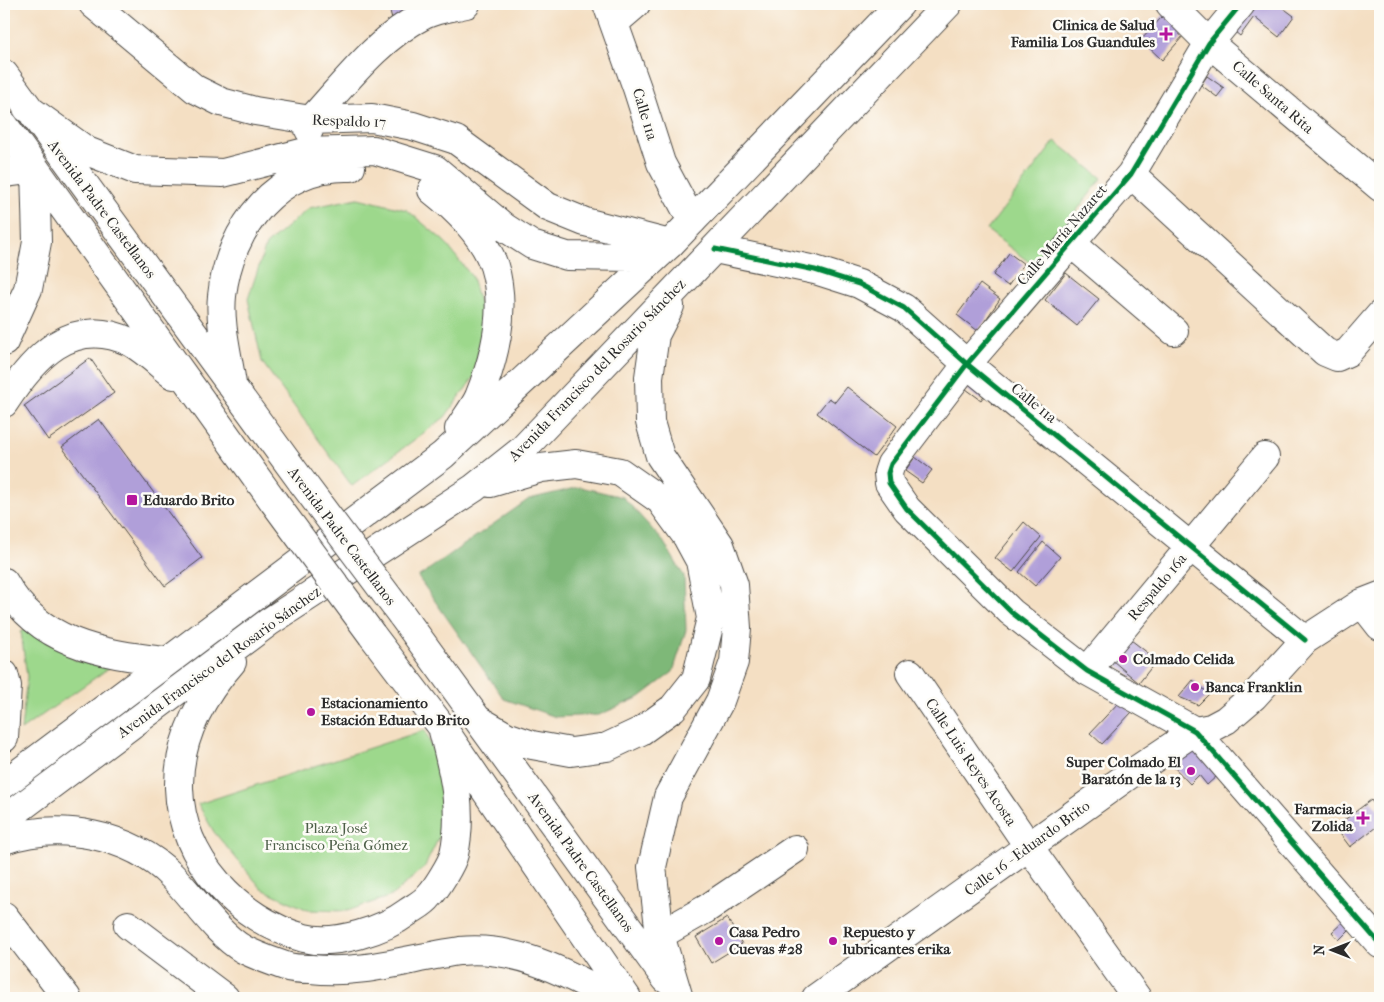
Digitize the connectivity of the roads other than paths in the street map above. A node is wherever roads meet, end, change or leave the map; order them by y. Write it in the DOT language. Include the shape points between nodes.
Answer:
graph roads {
  1 [pos="93,4"];
  2 [pos="466,4"];
  3 [pos="636,4"];
  4 [pos="900,4"];
  5 [pos="948,4"];
  6 [pos="1170,4"];
  7 [pos="1240,4"];
  8 [pos="611,13"];
  9 [pos="1209,43"];
  10 [pos="4,74"];
  11 [pos="27,108"];
  12 [pos="311,120"];
  13 [pos="4,125"];
  14 [pos="303,164"];
  15 [pos="36,169"];
  16 [pos="4,173"];
  17 [pos="1132,174"];
  18 [pos="1380,186"];
  19 [pos="692,221"];
  20 [pos="670,244"];
  21 [pos="1071,244"];
  22 [pos="715,249"];
  23 [pos="682,282"];
  24 [pos="1380,315"];
  25 [pos="1174,331"];
  26 [pos="4,342"];
  27 [pos="967,364"];
  28 [pos="232,384"];
  29 [pos="197,394"];
  30 [pos="4,404"];
  31 [pos="443,455"];
  32 [pos="1265,458"];
  33 [pos="474,488"];
  34 [pos="1191,547"];
  35 [pos="4,582"];
  36 [pos="1371,600"];
  37 [pos="269,622"];
  38 [pos="1380,626"];
  39 [pos="1305,640"];
  40 [pos="164,661"];
  41 [pos="1087,671"];
  42 [pos="910,673"];
  43 [pos="4,674"];
  44 [pos="477,719"];
  45 [pos="442,727"];
  46 [pos="1195,730"];
  47 [pos="4,738"];
  48 [pos="4,784"];
  49 [pos="4,820"];
  50 [pos="4,840"];
  51 [pos="1029,847"];
  52 [pos="795,849"];
  53 [pos="4,916"];
  54 [pos="128,925"];
  55 [pos="660,935"];
  56 [pos="1380,944"];
  57 [pos="679,997"];
  58 [pos="67,998"];
  59 [pos="225,998"];
  60 [pos="613,998"];
  61 [pos="627,998"];
  62 [pos="816,998"];
  63 [pos="1136,998"];
  1 -- 12 [label="main road, Respaldo 17" via="196,89 238,107"];
  2 -- 12 [label="main road" via="425,14 393,36"];
  3 -- 8 [label="main road"];
  4 -- 19 [label="main road, Avenida Francisco del Rosario Sánchez"];
  5 -- 22 [label="main road, Avenida Francisco del Rosario Sánchez"];
  6 -- 9 [label="main road, Calle Santa Rita"];
  7 -- 9 [label="main road, Calle María Nazaret"];
  8 -- 19 [label="main road, Calle 11a" via="661,163"];
  9 -- 17 [label="main road, Calle María Nazaret"];
  9 -- 18 [label="main road, Calle Santa Rita"];
  10 -- 11 [label="main road, Avenida Padre Castellanos"];
  11 -- 14 [label="main road" via="87,151 135,170 224,174"];
  11 -- 28 [label="main road, Avenida Padre Castellanos"];
  12 -- 14 [label="main road"];
  12 -- 20 [label="main road, Respaldo 17" via="372,118 413,126 456,140 548,207 585,222"];
  13 -- 15 [label="main road, Avenida Padre Castellanos"];
  14 -- 20 [label="main road" via="374,150 435,169 504,227 532,245 567,256 634,257"];
  14 -- 28 [label="main road" via="271,194 245,225 229,259 221,297"];
  14 -- 31 [label="main road" via="382,168 419,180 452,206 481,242 494,266 500,300 495,347 478,398"];
  15 -- 16 [label="main road"];
  15 -- 26 [label="main road" via="37,242 28,289"];
  15 -- 29 [label="main road, Avenida Padre Castellanos"];
  17 -- 21 [label="main road, Calle María Nazaret"];
  17 -- 24 [label="main road" via="1325,352 1337,357 1348,352"];
  19 -- 20 [label="main road, Avenida Francisco del Rosario Sánchez"];
  20 -- 31 [label="main road, Avenida Francisco del Rosario Sánchez"];
  21 -- 25 [label="main road"];
  21 -- 27 [label="main road, Calle María Nazaret"];
  22 -- 23 [label="main road, Avenida Francisco del Rosario Sánchez"];
  22 -- 27 [label="main road, Calle 11a" via="815,270 859,284 904,308"];
  23 -- 33 [label="main road, Avenida Francisco del Rosario Sánchez" via="522,450"];
  23 -- 55 [label="main road" via="655,335 649,377 650,422 660,456 720,545 734,585 737,628 734,662 720,701 668,797 652,867"];
  27 -- 34 [label="main road, Calle 11a"];
  27 -- 41 [label="main road, Calle María Nazaret" via="891,464 889,483 907,509 1011,612"];
  28 -- 44 [label="main road, Avenida Padre Castellanos, bridge"];
  29 -- 30 [label="main road" via="131,343 108,335 82,334 52,346 26,370"];
  29 -- 45 [label="main road, Avenida Padre Castellanos, bridge"];
  31 -- 40 [label="main road, Avenida Francisco del Rosario Sánchez"];
  32 -- 34 [label="main road, Respaldo 16a"];
  33 -- 37 [label="main road, Avenida Francisco del Rosario Sánchez"];
  33 -- 44 [label="main road" via="541,468 576,464 620,472 660,500 687,537 700,561 711,618 696,679 673,708 641,731 607,748 571,752 532,745 506,736"];
  34 -- 39 [label="main road, Calle 11a"];
  34 -- 41 [label="main road, Respaldo 16a"];
  35 -- 40 [label="main road" via="36,622 77,645 120,656"];
  36 -- 38 [label="main road"];
  36 -- 39 [label="main road, Calle 16 - Eduardo Brito"];
  37 -- 45 [label="main road" via="218,678 196,712 183,750 179,789 186,824 201,862 222,890 249,914 306,939 348,938 393,923 429,896 454,856 458,821 458,792"];
  37 -- 49 [label="main road, Avenida Francisco del Rosario Sánchez"];
  39 -- 46 [label="main road, Calle 16 - Eduardo Brito" via="1254,696 1226,720 1211,728"];
  40 -- 48 [label="main road, Avenida Francisco del Rosario Sánchez"];
  41 -- 46 [label="main road"];
  42 -- 51 [label="main road, Calle Luis Reyes Acosta"];
  43 -- 47 [label="main road" via="7,686"];
  44 -- 57 [label="main road, Avenida Padre Castellanos"];
  45 -- 61 [label="main road, Avenida Padre Castellanos"];
  46 -- 51 [label="main road, Calle 16 - Eduardo Brito"];
  46 -- 56 [label="main road"];
  50 -- 60 [label="main road" via="24,833 77,832 134,848 171,875 209,918 242,948 288,967 336,972 383,967 461,951 508,954 567,973"];
  51 -- 62 [label="main road, Calle 16 - Eduardo Brito"];
  51 -- 63 [label="main road, Calle Luis Reyes Acosta"];
  52 -- 55 [label="main road" via="706,909"];
  53 -- 58 [label="main road"];
  54 -- 59 [label="main road"];
  55 -- 57 [label="main road"];
}
